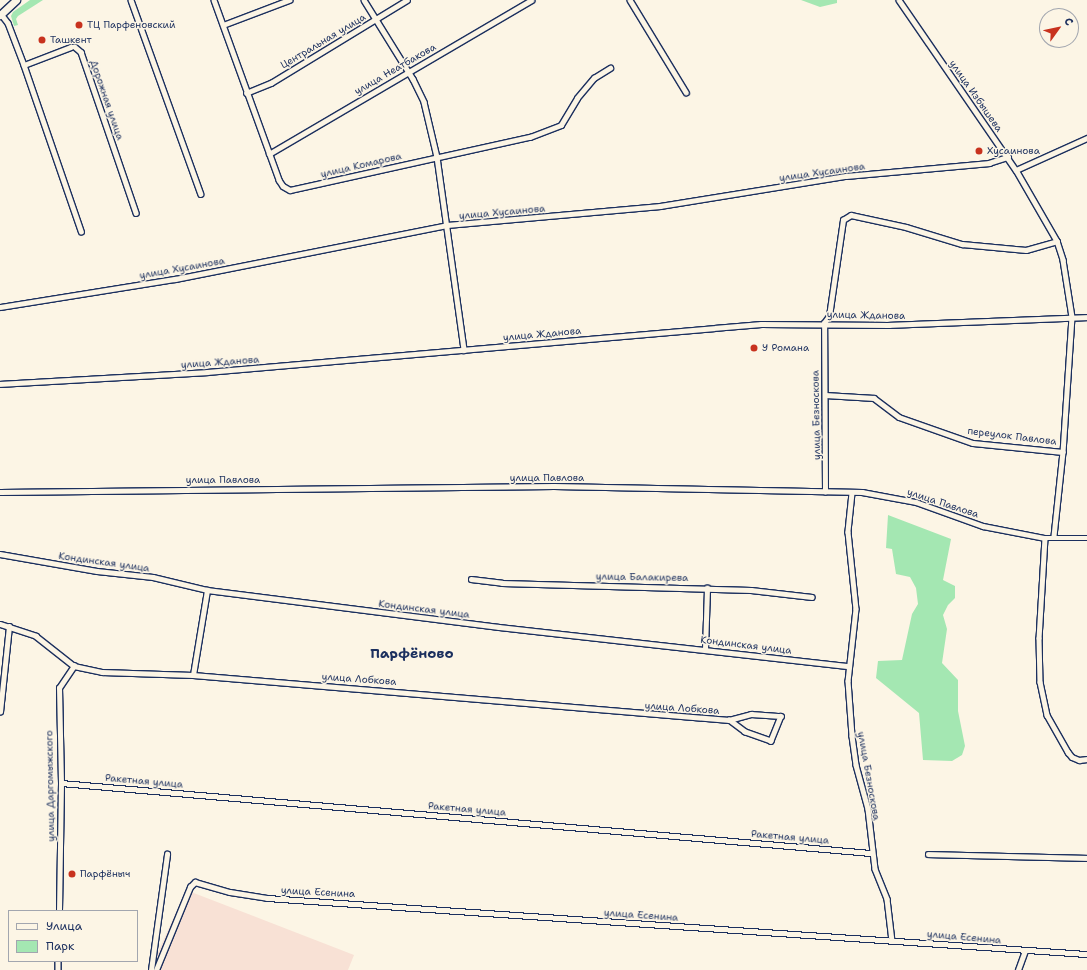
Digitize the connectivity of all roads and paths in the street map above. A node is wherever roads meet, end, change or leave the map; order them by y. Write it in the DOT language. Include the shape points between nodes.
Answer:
graph roads {
  1 [pos="16,0"];
  2 [pos="131,0"];
  3 [pos="214,0"];
  4 [pos="289,0"];
  5 [pos="364,0"];
  6 [pos="407,0"];
  7 [pos="531,0"];
  8 [pos="630,0"];
  9 [pos="899,0"];
  10 [pos="0,15"];
  11 [pos="376,19"];
  12 [pos="223,25"];
  13 [pos="24,65"];
  14 [pos="610,68"];
  15 [pos="409,72"];
  16 [pos="686,92"];
  17 [pos="246,93"];
  18 [pos="1087,138"];
  19 [pos="269,154"];
  20 [pos="437,157"];
  21 [pos="1008,158"];
  22 [pos="1016,170"];
  23 [pos="201,194"];
  24 [pos="136,213"];
  25 [pos="447,225"];
  26 [pos="81,232"];
  27 [pos="1056,241"];
  28 [pos="0,307"];
  29 [pos="1072,317"];
  30 [pos="1087,317"];
  31 [pos="824,323"];
  32 [pos="464,350"];
  33 [pos="0,384"];
  34 [pos="825,395"];
  35 [pos="1063,452"];
  36 [pos="0,492"];
  37 [pos="825,492"];
  38 [pos="852,492"];
  39 [pos="1054,536"];
  40 [pos="1045,538"];
  41 [pos="1087,538"];
  42 [pos="0,554"];
  43 [pos="470,579"];
  44 [pos="707,588"];
  45 [pos="207,590"];
  46 [pos="812,597"];
  47 [pos="0,624"];
  48 [pos="9,626"];
  49 [pos="705,649"];
  50 [pos="74,666"];
  51 [pos="849,666"];
  52 [pos="193,675"];
  53 [pos="0,712"];
  54 [pos="729,720"];
  55 [pos="1087,759"];
  56 [pos="61,783"];
  57 [pos="871,853"];
  58 [pos="167,854"];
  59 [pos="928,854"];
  60 [pos="1087,858"];
  61 [pos="59,910"];
  62 [pos="892,941"];
  63 [pos="1025,951"];
  64 [pos="1087,954"];
  65 [pos="151,970"];
  66 [pos="156,970"];
  67 [pos="1018,970"];
  1 -- 10 [label="main road"];
  2 -- 23 [label="street"];
  3 -- 12 [label="street, улица Комарова"];
  4 -- 12 [label="street"];
  5 -- 11 [label="street"];
  6 -- 11 [label="street, Центральная улица"];
  7 -- 15 [label="street, улица Неатбакова"];
  8 -- 16 [label="street"];
  9 -- 21 [label="street, улица Избышева"];
  10 -- 13 [label="street" via="8,23"];
  11 -- 15 [label="street"];
  11 -- 17 [label="street, Центральная улица" via="271,84"];
  12 -- 17 [label="street, улица Комарова"];
  13 -- 24 [label="street, Дорожная улица" via="71,47 81,52"];
  13 -- 26 [label="street"];
  14 -- 20 [label="street, улица Комарова" via="594,78 576,98 561,125 530,137"];
  15 -- 19 [label="street, улица Неатбакова"];
  15 -- 20 [label="street" via="424,102"];
  17 -- 19 [label="street, улица Комарова"];
  18 -- 22 [label="street"];
  19 -- 20 [label="street, улица Комарова" via="279,180 290,190"];
  20 -- 25 [label="street"];
  21 -- 22 [label="street, улица Избышева"];
  21 -- 25 [label="street, улица Хусаинова" via="984,164 846,176 660,206"];
  22 -- 27 [label="street, улица Избышева"];
  25 -- 28 [label="street, улица Хусаинова" via="175,279"];
  25 -- 32 [label="street"];
  27 -- 29 [label="street, улица Избышева" via="1063,260"];
  27 -- 31 [label="street, улица Безноскова" via="1026,250 962,244 906,227 852,215 843,220 829,316"];
  29 -- 30 [label="street, улица Жданова"];
  29 -- 31 [label="street, улица Жданова" via="890,325"];
  29 -- 35 [label="street, переулок Павлова"];
  31 -- 32 [label="street, улица Жданова" via="761,324"];
  31 -- 34 [label="street, улица Безноскова"];
  32 -- 33 [label="street, улица Жданова" via="207,372"];
  34 -- 35 [label="street, переулок Павлова" via="874,398 899,418 973,443"];
  34 -- 37 [label="street, улица Безноскова"];
  35 -- 39 [label="street, переулок Павлова"];
  36 -- 37 [label="street, улица Павлова" via="554,486"];
  37 -- 38 [label="street, улица Павлова"];
  38 -- 40 [label="street, улица Павлова" via="916,502 983,526"];
  38 -- 51 [label="street, улица Безноскова" via="848,532 856,609"];
  39 -- 40 [label="street, улица Павлова"];
  39 -- 41 [label="street, улица Павлова"];
  40 -- 55 [label="street" via="1039,638 1040,682 1047,715 1072,757"];
  42 -- 45 [label="street, Кондинская улица" via="97,571 153,577"];
  43 -- 44 [label="street, улица Балакирева" via="502,583"];
  44 -- 46 [label="street, улица Балакирева"];
  44 -- 49 [label="street"];
  45 -- 49 [label="street, Кондинская улица" via="499,627"];
  45 -- 52 [label="street"];
  47 -- 48 [label="street, улица Лобкова"];
  48 -- 50 [label="street, улица Лобкова" via="36,636"];
  48 -- 53 [label="street"];
  49 -- 51 [label="street, Кондинская улица"];
  50 -- 52 [label="street, улица Лобкова" via="102,672"];
  50 -- 56 [label="street, улица Даргомыжского" via="60,688"];
  51 -- 57 [label="street, улица Безноскова" via="852,736 856,766 868,809"];
  52 -- 54 [label="street, улица Лобкова"];
  54 -- 54 [label="street, улица Лобкова" via="746,732 772,741 781,716 752,714"];
  56 -- 57 [label="street, Ракетная улица"];
  56 -- 61 [label="street, улица Даргомыжского"];
  57 -- 62 [label="street, улица Безноскова" via="887,899"];
  58 -- 65 [label="street"];
  59 -- 60 [label="street"];
  62 -- 63 [label="street, улица Есенина"];
  62 -- 66 [label="street, улица Есенина" via="267,898 230,892 195,882 190,887"];
  63 -- 64 [label="street, улица Есенина"];
  63 -- 67 [label="street"];
}
